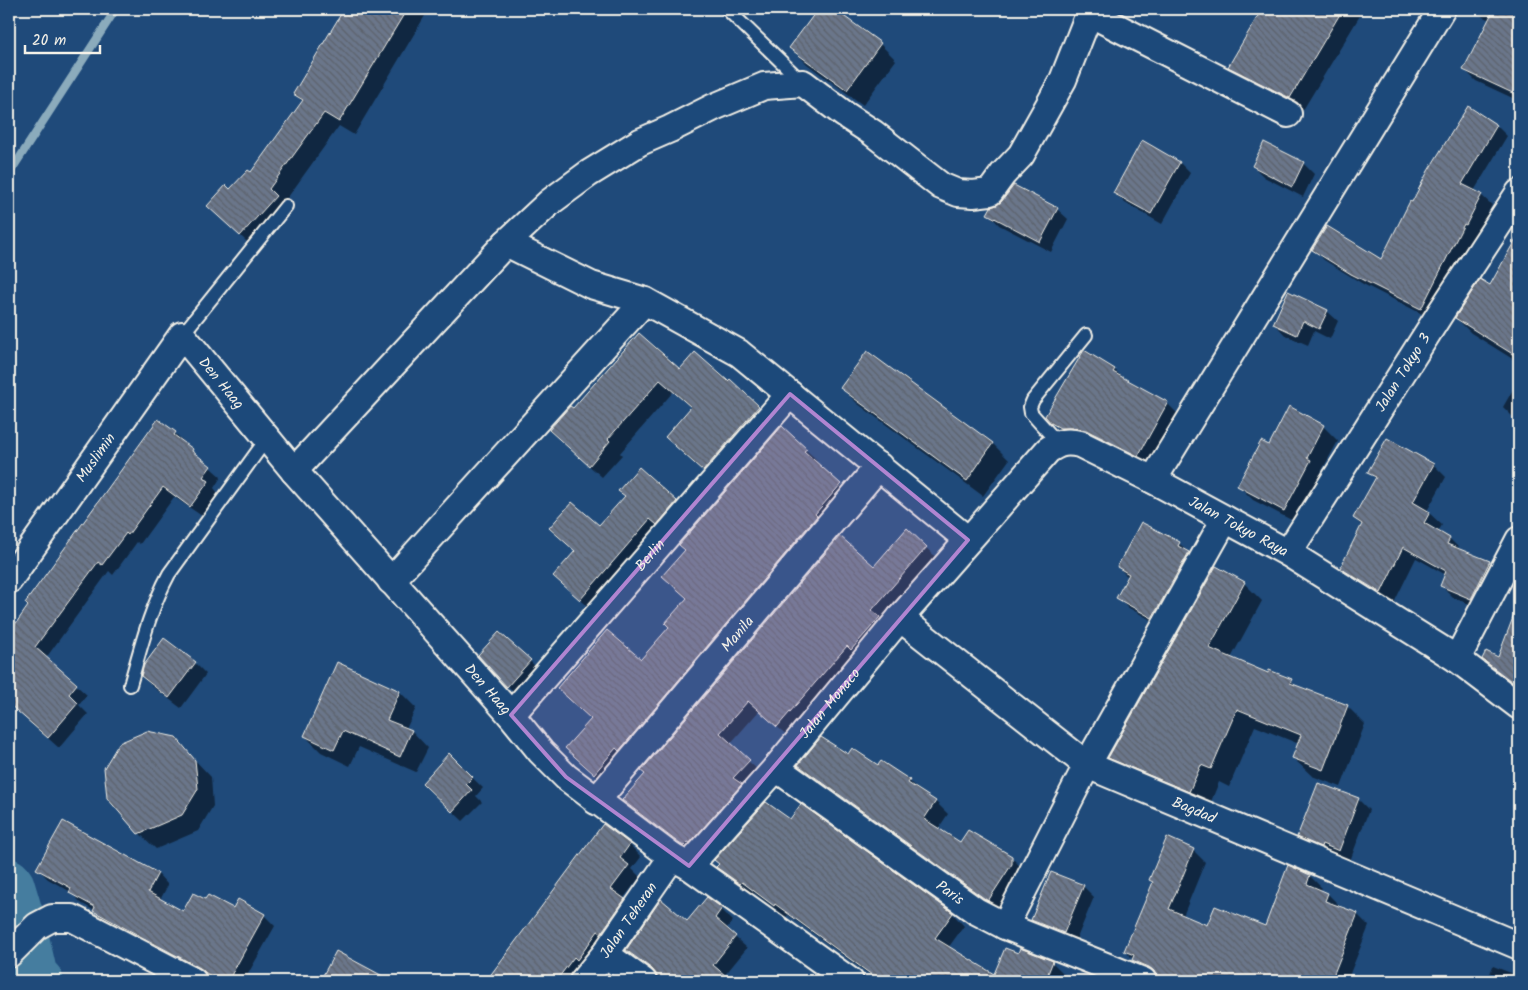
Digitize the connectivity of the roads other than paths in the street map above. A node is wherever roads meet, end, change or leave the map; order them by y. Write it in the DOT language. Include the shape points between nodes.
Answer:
graph roads {
  1 [pos="728,9"];
  2 [pos="1442,9"];
  3 [pos="1090,11"];
  4 [pos="803,83"];
  5 [pos="1288,114"];
  6 [pos="1519,194"];
  7 [pos="286,206"];
  8 [pos="506,243"];
  9 [pos="645,301"];
  10 [pos="182,335"];
  11 [pos="1086,335"];
  12 [pos="790,394"];
  13 [pos="268,438"];
  14 [pos="1058,443"];
  15 [pos="879,466"];
  16 [pos="294,471"];
  17 [pos="1153,480"];
  18 [pos="1225,519"];
  19 [pos="968,540"];
  20 [pos="1519,540"];
  21 [pos="1288,553"];
  22 [pos="9,580"];
  23 [pos="391,580"];
  24 [pos="900,618"];
  25 [pos="1457,658"];
  26 [pos="130,685"];
  27 [pos="1519,706"];
  28 [pos="511,715"];
  29 [pos="1087,765"];
  30 [pos="776,768"];
  31 [pos="596,801"];
  32 [pos="680,861"];
  33 [pos="1004,926"];
  34 [pos="1519,946"];
  35 [pos="10,953"];
  36 [pos="605,954"];
  37 [pos="193,981"];
  38 [pos="583,981"];
  39 [pos="643,981"];
  40 [pos="850,981"];
  41 [pos="1143,981"];
  1 -- 4 [label="lane"];
  2 -- 17 [label="street"];
  3 -- 4 [label="street" via="1062,80 1021,155 990,192 958,194 941,186"];
  3 -- 5 [label="street"];
  4 -- 8 [label="street" via="764,86 640,142 550,202"];
  6 -- 21 [label="street, Jalan Tokyo 3"];
  7 -- 10 [label="lane"];
  8 -- 9 [label="street" via="591,284"];
  8 -- 16 [label="street"];
  9 -- 12 [label="street" via="739,353"];
  9 -- 23 [label="street"];
  10 -- 13 [label="street, Den Haag"];
  10 -- 22 [label="street, Muslimin"];
  11 -- 14 [label="lane" via="1030,407 1031,413"];
  12 -- 15 [label="street"];
  12 -- 28 [label="street, Berlin"];
  13 -- 16 [label="street, Den Haag"];
  13 -- 26 [label="lane" via="169,574 149,618"];
  14 -- 17 [label="street, Jalan Tokyo Raya" via="1080,444"];
  14 -- 19 [label="street" via="1048,450"];
  15 -- 19 [label="street"];
  15 -- 31 [label="street, Manila"];
  16 -- 23 [label="street, Den Haag"];
  17 -- 18 [label="street, Jalan Tokyo Raya"];
  18 -- 21 [label="street, Jalan Tokyo Raya"];
  18 -- 29 [label="street"];
  19 -- 24 [label="street, Jalan Monaco"];
  20 -- 25 [label="street"];
  21 -- 25 [label="street, Jalan Tokyo Raya"];
  23 -- 28 [label="street, Den Haag"];
  24 -- 29 [label="street, Bagdad"];
  24 -- 30 [label="street, Jalan Monaco"];
  25 -- 27 [label="street, Jalan Tokyo Raya"];
  28 -- 31 [label="street, Den Haag" via="541,752"];
  29 -- 33 [label="street"];
  29 -- 34 [label="street, Bagdad"];
  30 -- 32 [label="street, Jalan Monaco"];
  30 -- 33 [label="street, Paris" via="976,911"];
  31 -- 32 [label="street, Den Haag"];
  32 -- 36 [label="street, Jalan Teheran"];
  32 -- 40 [label="street, Den Haag"];
  33 -- 41 [label="street, Paris"];
  35 -- 37 [label="street" via="37,926 52,918 72,918"];
  36 -- 38 [label="street, Jalan Teheran"];
  36 -- 39 [label="street"];
}
